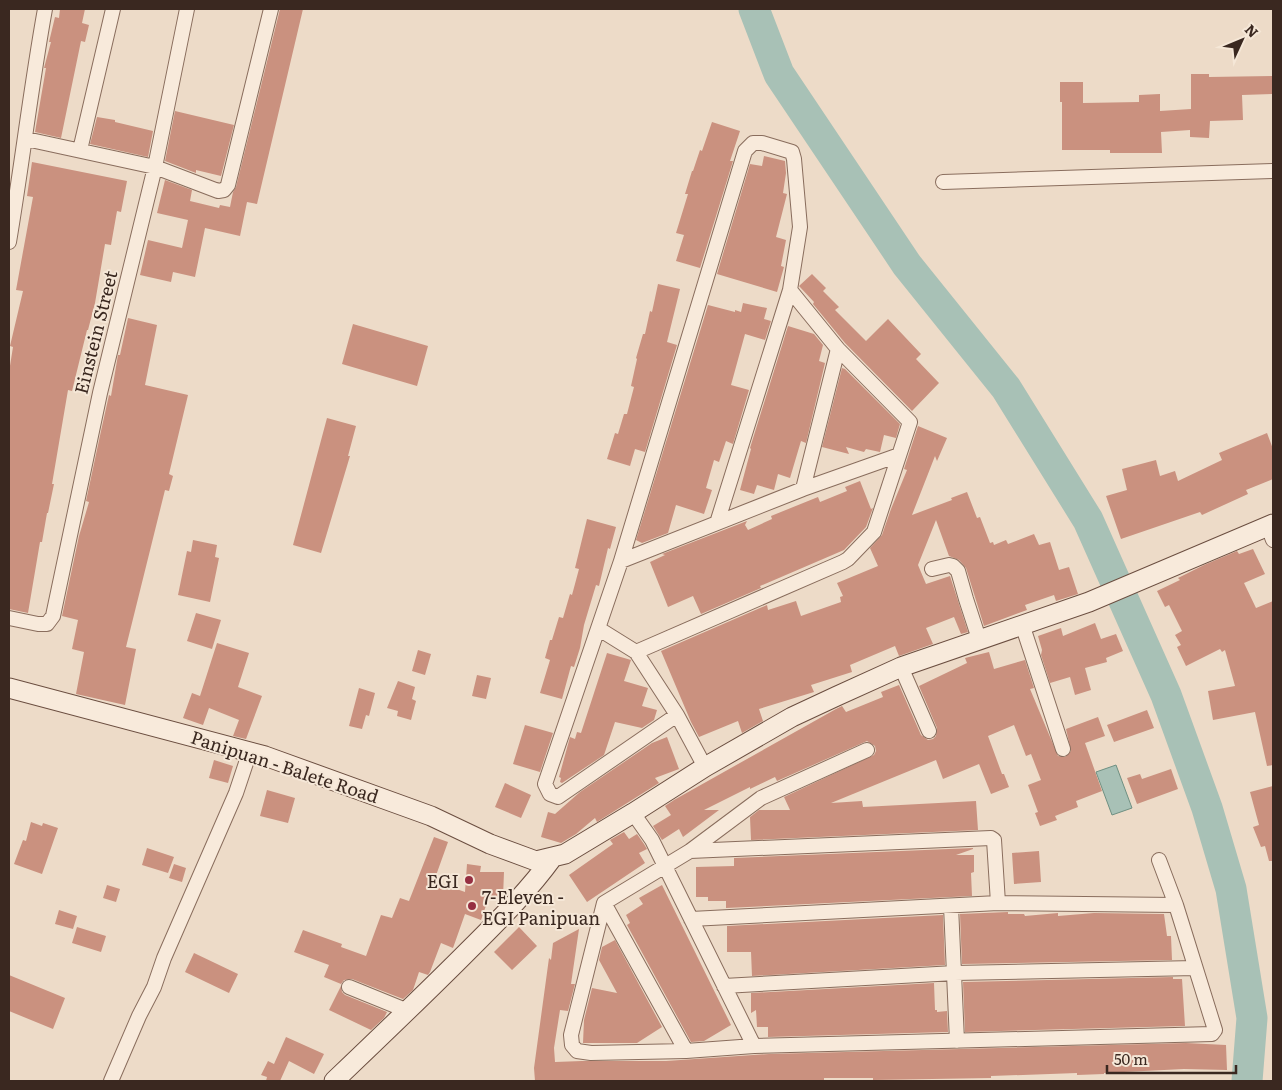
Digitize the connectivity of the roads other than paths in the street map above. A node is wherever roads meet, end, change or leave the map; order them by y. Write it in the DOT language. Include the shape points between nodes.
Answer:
graph roads {
  1 [pos="45,9"];
  2 [pos="113,9"];
  3 [pos="188,9"];
  4 [pos="271,9"];
  5 [pos="26,139"];
  6 [pos="80,150"];
  7 [pos="155,166"];
  8 [pos="1273,171"];
  9 [pos="943,182"];
  10 [pos="9,242"];
  11 [pos="790,290"];
  12 [pos="838,349"];
  13 [pos="899,455"];
  14 [pos="803,489"];
  15 [pos="717,522"];
  16 [pos="1271,530"];
  17 [pos="621,562"];
  18 [pos="932,569"];
  19 [pos="9,618"];
  20 [pos="1022,624"];
  21 [pos="599,628"];
  22 [pos="980,639"];
  23 [pos="636,652"];
  24 [pos="902,666"];
  25 [pos="9,688"];
  26 [pos="677,715"];
  27 [pos="929,731"];
  28 [pos="867,750"];
  29 [pos="1063,750"];
  30 [pos="250,751"];
  31 [pos="705,767"];
  32 [pos="633,813"];
  33 [pos="690,851"];
  34 [pos="553,858"];
  35 [pos="1159,860"];
  36 [pos="664,866"];
  37 [pos="604,903"];
  38 [pos="998,903"];
  39 [pos="1176,905"];
  40 [pos="951,906"];
  41 [pos="691,919"];
  42 [pos="1195,968"];
  43 [pos="955,973"];
  44 [pos="348,986"];
  45 [pos="724,986"];
  46 [pos="408,1011"];
  47 [pos="957,1041"];
  48 [pos="754,1046"];
  49 [pos="686,1051"];
  50 [pos="111,1081"];
  51 [pos="334,1081"];
  1 -- 5 [label="street"];
  2 -- 6 [label="street"];
  3 -- 7 [label="street, Einstein Street"];
  4 -- 7 [label="street" via="228,185 218,191"];
  5 -- 6 [label="street"];
  5 -- 10 [label="street"];
  6 -- 7 [label="street"];
  7 -- 19 [label="street, Einstein Street" via="100,393 53,616 47,624"];
  8 -- 9 [label="street"];
  11 -- 12 [label="street"];
  11 -- 15 [label="street"];
  11 -- 17 [label="street" via="800,227 794,159 787,149 752,143 745,150"];
  12 -- 13 [label="street" via="910,422"];
  12 -- 14 [label="street"];
  13 -- 14 [label="street"];
  13 -- 23 [label="street" via="874,532 848,559"];
  14 -- 15 [label="street"];
  15 -- 17 [label="street"];
  16 -- 20 [label="main road" via="1089,602"];
  17 -- 21 [label="street"];
  18 -- 22 [label="street" via="948,565 958,572"];
  20 -- 22 [label="main road"];
  20 -- 29 [label="street"];
  21 -- 23 [label="street"];
  21 -- 26 [label="street" via="545,784 550,794 558,796"];
  22 -- 24 [label="main road"];
  23 -- 26 [label="street"];
  24 -- 27 [label="street"];
  24 -- 31 [label="main road" via="792,717"];
  25 -- 30 [label="main road, Panipuan - Balete Road"];
  26 -- 31 [label="street"];
  28 -- 33 [label="street" via="761,798"];
  30 -- 34 [label="main road, Panipuan - Balete Road" via="431,816 536,861"];
  30 -- 50 [label="street" via="236,793"];
  31 -- 32 [label="main road"];
  32 -- 34 [label="main road"];
  32 -- 36 [label="street" via="652,840"];
  33 -- 36 [label="street"];
  33 -- 38 [label="street" via="991,838 994,840"];
  34 -- 46 [label="main road" via="502,918"];
  35 -- 39 [label="street"];
  36 -- 37 [label="street"];
  36 -- 41 [label="street"];
  37 -- 49 [label="street"];
  37 -- 49 [label="street" via="571,1035 572,1045 583,1053"];
  38 -- 39 [label="street"];
  38 -- 40 [label="street"];
  39 -- 42 [label="street"];
  40 -- 41 [label="street"];
  40 -- 43 [label="street"];
  41 -- 45 [label="street"];
  42 -- 43 [label="street"];
  42 -- 47 [label="street" via="1216,1030 1212,1034"];
  43 -- 45 [label="street"];
  43 -- 47 [label="street"];
  44 -- 46 [label="street"];
  45 -- 48 [label="street"];
  46 -- 51 [label="main road"];
  47 -- 48 [label="street"];
  48 -- 49 [label="street"];
}
